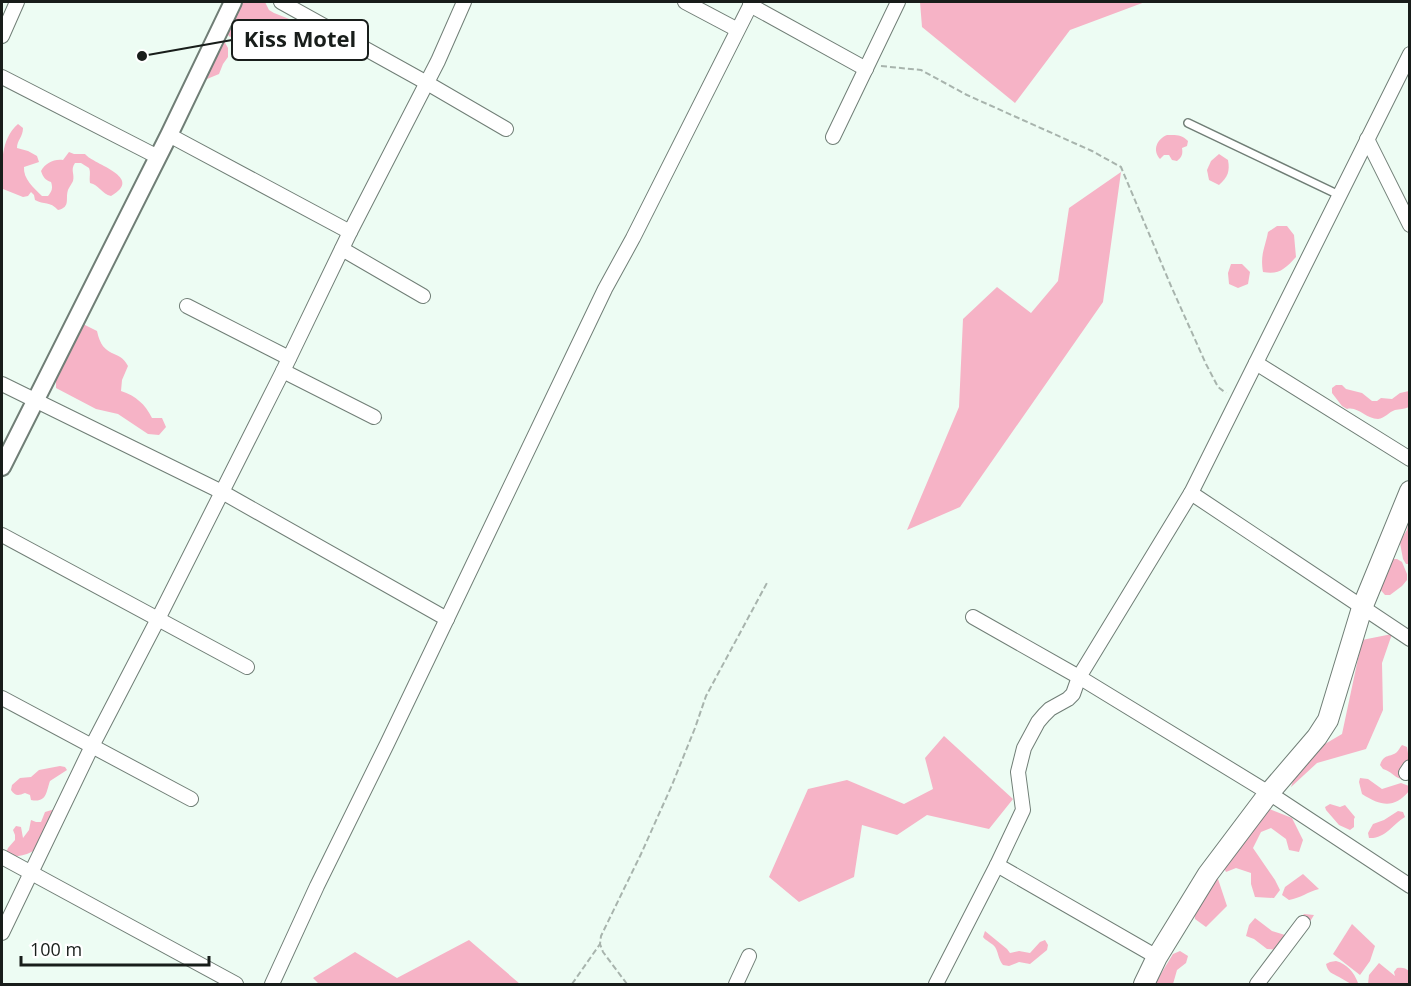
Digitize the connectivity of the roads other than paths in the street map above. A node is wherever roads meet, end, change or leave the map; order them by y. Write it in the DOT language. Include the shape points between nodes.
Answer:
graph roads {
  1 [pos="17,2"];
  2 [pos="233,2"];
  3 [pos="281,2"];
  4 [pos="464,2"];
  5 [pos="685,2"];
  6 [pos="898,2"];
  7 [pos="751,3"];
  8 [pos="736,29"];
  9 [pos="2,36"];
  10 [pos="1410,54"];
  11 [pos="866,69"];
  12 [pos="2,77"];
  13 [pos="427,83"];
  14 [pos="1188,123"];
  15 [pos="507,129"];
  16 [pos="169,135"];
  17 [pos="833,137"];
  18 [pos="1367,139"];
  19 [pos="158,157"];
  20 [pos="1339,195"];
  21 [pos="1410,225"];
  22 [pos="350,232"];
  23 [pos="342,249"];
  24 [pos="423,296"];
  25 [pos="187,306"];
  26 [pos="289,358"];
  27 [pos="1256,363"];
  28 [pos="283,371"];
  29 [pos="2,384"];
  30 [pos="35,401"];
  31 [pos="374,417"];
  32 [pos="1410,459"];
  33 [pos="2,467"];
  34 [pos="1410,491"];
  35 [pos="222,492"];
  36 [pos="1191,493"];
  37 [pos="2,535"];
  38 [pos="1362,608"];
  39 [pos="973,617"];
  40 [pos="159,619"];
  41 [pos="447,619"];
  42 [pos="1410,639"];
  43 [pos="247,667"];
  44 [pos="1079,677"];
  45 [pos="2,698"];
  46 [pos="92,746"];
  47 [pos="1269,793"];
  48 [pos="191,800"];
  49 [pos="2,857"];
  50 [pos="997,865"];
  51 [pos="31,873"];
  52 [pos="1410,885"];
  53 [pos="1303,923"];
  54 [pos="2,933"];
  55 [pos="749,957"];
  56 [pos="1157,957"];
  57 [pos="237,984"];
  58 [pos="272,984"];
  59 [pos="736,984"];
  60 [pos="936,984"];
  61 [pos="1144,984"];
  62 [pos="1257,984"];
  1 -- 9 [label="street"];
  2 -- 16 [label="street"];
  3 -- 13 [label="street"];
  4 -- 13 [label="street"];
  5 -- 8 [label="street"];
  6 -- 11 [label="street"];
  7 -- 8 [label="street"];
  7 -- 11 [label="street"];
  8 -- 41 [label="street" via="605,289"];
  10 -- 18 [label="street"];
  11 -- 17 [label="street"];
  12 -- 19 [label="street"];
  13 -- 15 [label="street"];
  13 -- 22 [label="street"];
  14 -- 20 [label="lane"];
  16 -- 19 [label="street"];
  16 -- 22 [label="street"];
  18 -- 20 [label="street"];
  18 -- 21 [label="street"];
  19 -- 30 [label="street"];
  20 -- 27 [label="street"];
  22 -- 23 [label="street"];
  23 -- 24 [label="street"];
  23 -- 26 [label="street"];
  25 -- 26 [label="street"];
  26 -- 28 [label="street"];
  27 -- 32 [label="street"];
  27 -- 36 [label="street"];
  28 -- 31 [label="street"];
  28 -- 35 [label="street"];
  29 -- 30 [label="street"];
  30 -- 33 [label="street"];
  30 -- 35 [label="street"];
  34 -- 38 [label="main road"];
  35 -- 40 [label="street"];
  35 -- 41 [label="street"];
  36 -- 38 [label="street"];
  36 -- 44 [label="street"];
  37 -- 40 [label="street"];
  38 -- 42 [label="street"];
  38 -- 47 [label="main road" via="1328,720"];
  39 -- 44 [label="street"];
  40 -- 43 [label="street"];
  40 -- 46 [label="street"];
  41 -- 58 [label="street"];
  44 -- 47 [label="street"];
  44 -- 50 [label="street" via="1072,694 1044,715 1024,748 1018,772 1023,810"];
  45 -- 46 [label="street"];
  46 -- 48 [label="street"];
  46 -- 51 [label="street"];
  47 -- 52 [label="street"];
  47 -- 56 [label="main road" via="1208,874"];
  49 -- 51 [label="street"];
  50 -- 56 [label="street"];
  50 -- 60 [label="street"];
  51 -- 54 [label="street"];
  51 -- 57 [label="street"];
  53 -- 62 [label="street"];
  55 -- 59 [label="street"];
  56 -- 61 [label="main road"];
}
